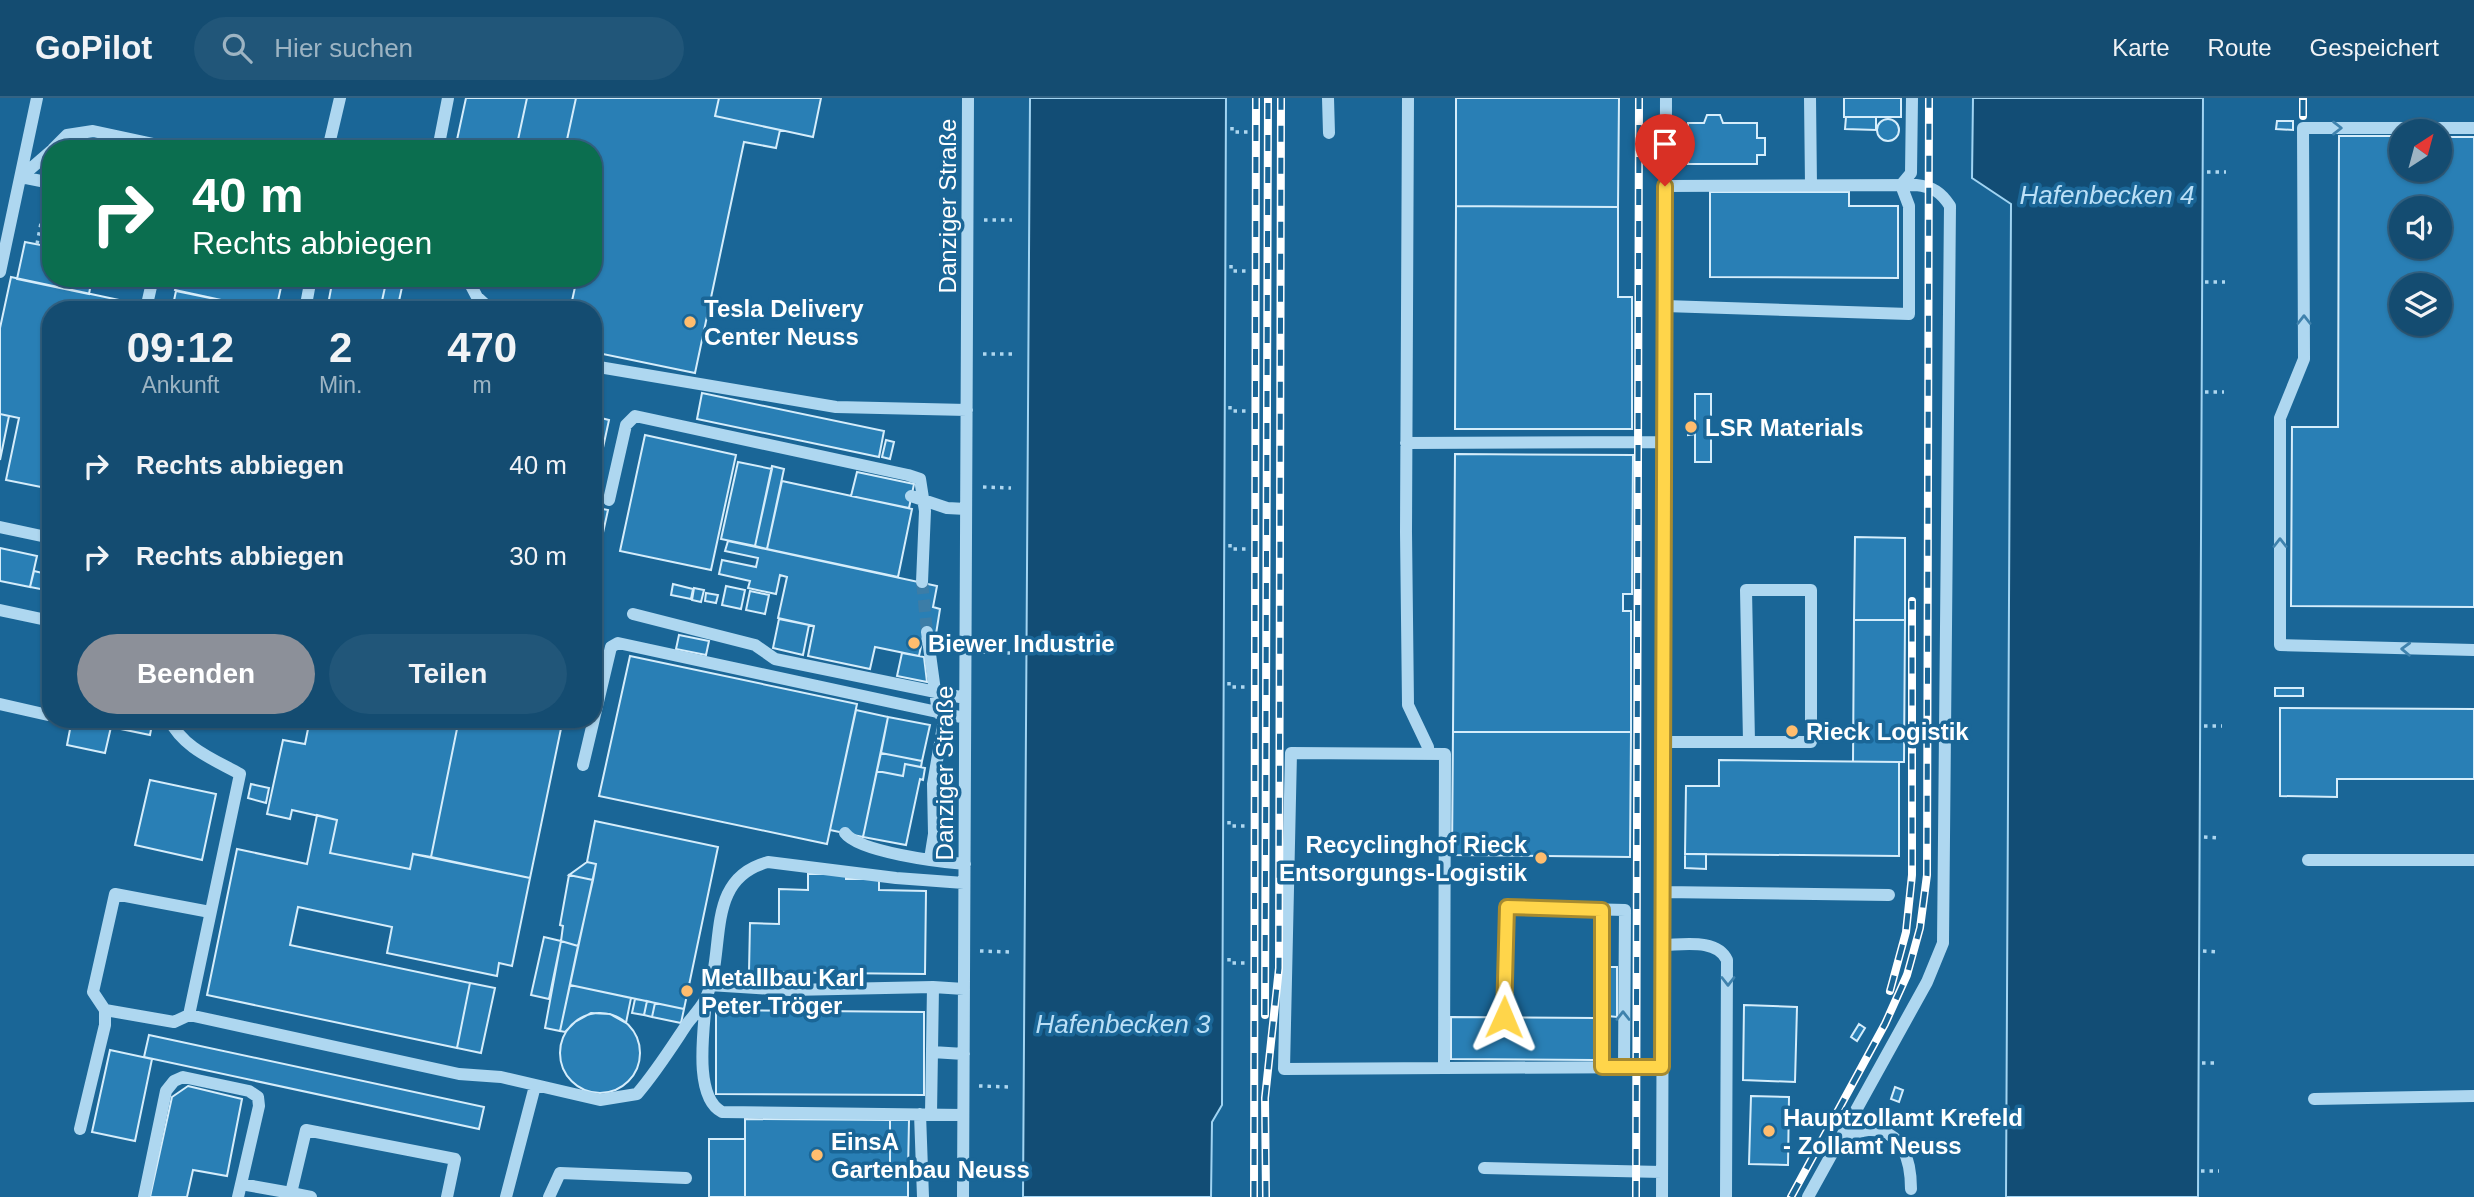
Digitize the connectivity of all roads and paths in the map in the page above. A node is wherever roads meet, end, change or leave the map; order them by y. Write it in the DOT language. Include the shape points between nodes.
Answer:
graph roads {
  1 [pos="37,98"];
  2 [pos="341,98"];
  3 [pos="448,98"];
  4 [pos="968,98"];
  5 [pos="1328,98"];
  6 [pos="1408,98"];
  7 [pos="1666,98"];
  8 [pos="1810,98"];
  9 [pos="1912,98"];
  10 [pos="1232,127"];
  11 [pos="2474,128"];
  12 [pos="1250,132"];
  13 [pos="1329,133"];
  14 [pos="62,140"];
  15 [pos="135,140"];
  16 [pos="330,140"];
  17 [pos="440,140"];
  18 [pos="42,159"];
  19 [pos="2207,172"];
  20 [pos="2225,172"];
  21 [pos="21,177"];
  22 [pos="42,181"];
  23 [pos="1811,185"];
  24 [pos="1901,185"];
  25 [pos="1665,186"];
  26 [pos="984,220"];
  27 [pos="1013,220"];
  28 [pos="42,222"];
  29 [pos="37,244"];
  30 [pos="1231,265"];
  31 [pos="1248,271"];
  32 [pos="0,272"];
  33 [pos="2205,282"];
  34 [pos="2225,282"];
  35 [pos="151,287"];
  36 [pos="148,300"];
  37 [pos="1665,306"];
  38 [pos="983,354"];
  39 [pos="1012,354"];
  40 [pos="602,368"];
  41 [pos="2205,392"];
  42 [pos="2224,392"];
  43 [pos="1230,406"];
  44 [pos="967,410"];
  45 [pos="1248,411"];
  46 [pos="1664,442"];
  47 [pos="1406,443"];
  48 [pos="983,487"];
  49 [pos="1011,488"];
  50 [pos="917,498"];
  51 [pos="609,500"];
  52 [pos="966,509"];
  53 [pos="0,527"];
  54 [pos="42,536"];
  55 [pos="1230,544"];
  56 [pos="1248,550"];
  57 [pos="922,582"];
  58 [pos="0,610"];
  59 [pos="634,614"];
  60 [pos="42,619"];
  61 [pos="928,632"];
  62 [pos="2474,650"];
  63 [pos="982,652"];
  64 [pos="1010,653"];
  65 [pos="1229,682"];
  66 [pos="602,685"];
  67 [pos="1247,687"];
  68 [pos="936,693"];
  69 [pos="965,698"];
  70 [pos="0,704"];
  71 [pos="941,713"];
  72 [pos="42,714"];
  73 [pos="965,718"];
  74 [pos="2204,726"];
  75 [pos="2221,726"];
  76 [pos="174,728"];
  77 [pos="592,728"];
  78 [pos="1663,742"];
  79 [pos="1749,743"];
  80 [pos="1427,753"];
  81 [pos="583,765"];
  82 [pos="1229,821"];
  83 [pos="1248,826"];
  84 [pos="845,833"];
  85 [pos="2204,838"];
  86 [pos="2221,838"];
  87 [pos="930,859"];
  88 [pos="2308,860"];
  89 [pos="2474,860"];
  90 [pos="965,864"];
  91 [pos="964,883"];
  92 [pos="1662,892"];
  93 [pos="1889,895"];
  94 [pos="1602,910"];
  95 [pos="210,912"];
  96 [pos="1662,945"];
  97 [pos="978,951"];
  98 [pos="2203,951"];
  99 [pos="1010,952"];
  100 [pos="2220,952"];
  101 [pos="1228,958"];
  102 [pos="1247,963"];
  103 [pos="709,985"];
  104 [pos="933,986"];
  105 [pos="964,989"];
  106 [pos="706,999"];
  107 [pos="105,1010"];
  108 [pos="189,1015"];
  109 [pos="1504,1017"];
  110 [pos="932,1052"];
  111 [pos="964,1054"];
  112 [pos="2202,1063"];
  113 [pos="2219,1063"];
  114 [pos="1602,1067"];
  115 [pos="1624,1067"];
  116 [pos="1662,1067"];
  117 [pos="1444,1068"];
  118 [pos="535,1086"];
  119 [pos="979,1086"];
  120 [pos="1011,1087"];
  121 [pos="2474,1096"];
  122 [pos="2314,1099"];
  123 [pos="925,1114"];
  124 [pos="963,1115"];
  125 [pos="80,1129"];
  126 [pos="1841,1138"];
  127 [pos="1484,1168"];
  128 [pos="2202,1171"];
  129 [pos="2219,1171"];
  130 [pos="1662,1172"];
  131 [pos="687,1178"];
  132 [pos="1911,1189"];
  133 [pos="240,1190"];
  134 [pos="291,1195"];
  135 [pos="144,1197"];
  136 [pos="311,1197"];
  137 [pos="447,1197"];
  138 [pos="506,1197"];
  139 [pos="549,1197"];
  140 [pos="923,1197"];
  141 [pos="963,1197"];
  142 [pos="1662,1197"];
  143 [pos="1726,1197"];
  144 [pos="1808,1197"];
  1 -- 21 [label="street"];
  2 -- 16 [label="street"];
  3 -- 17 [label="street"];
  4 -- 44 [label="street, Danziger Straße"];
  5 -- 13 [label="street"];
  6 -- 47 [label="street"];
  7 -- 25 [label="street"];
  8 -- 23 [label="street"];
  9 -- 24 [label="street" via="1911,173"];
  10 -- 12 [label="path" via="1232,132"];
  62 -- 11 [label="street, one-way" via="2280,645 2280,418 2304,359 2303,128"];
  14 -- 15 [label="street" via="93,131"];
  18 -- 21 [label="street"];
  19 -- 20 [label="path"];
  21 -- 22 [label="street"];
  21 -- 32 [label="street"];
  23 -- 24 [label="street"];
  23 -- 25 [label="street"];
  24 -- 37 [label="street" via="1909,206 1909,314"];
  24 -- 126 [label="street" via="1929,187 1942,194 1950,206 1945,926 1940,956"];
  25 -- 37 [label="street"];
  26 -- 27 [label="path"];
  28 -- 29 [label="path"];
  30 -- 31 [label="path" via="1231,271"];
  33 -- 34 [label="path"];
  35 -- 36 [label="street"];
  37 -- 46 [label="street"];
  38 -- 39 [label="path"];
  40 -- 44 [label="street" via="836,407"];
  41 -- 42 [label="path"];
  43 -- 45 [label="path" via="1230,411"];
  44 -- 52 [label="street, Danziger Straße"];
  46 -- 47 [label="street"];
  46 -- 78 [label="street"];
  47 -- 80 [label="street" via="1408,705"];
  48 -- 49 [label="path"];
  50 -- 51 [label="street" via="920,479 908,475 635,415 626,425"];
  50 -- 52 [label="street"];
  50 -- 57 [label="street"];
  52 -- 69 [label="street, Danziger Straße"];
  53 -- 54 [label="street"];
  55 -- 56 [label="path" via="1230,549"];
  58 -- 60 [label="street"];
  59 -- 68 [label="street" via="755,645 775,659"];
  61 -- 68 [label="street"];
  63 -- 64 [label="path"];
  65 -- 67 [label="path" via="1229,687"];
  66 -- 71 [label="street" via="611,647 618,643"];
  68 -- 69 [label="street"];
  68 -- 71 [label="street"];
  69 -- 73 [label="street, Danziger Straße"];
  70 -- 72 [label="street"];
  71 -- 73 [label="street"];
  71 -- 87 [label="street"];
  73 -- 90 [label="street, Danziger Straße"];
  74 -- 75 [label="path"];
  76 -- 95 [label="street" via="193,748 240,774"];
  77 -- 81 [label="street"];
  78 -- 79 [label="street"];
  78 -- 92 [label="street"];
  79 -- 79 [label="street" via="1811,743 1811,590 1746,590"];
  80 -- 117 [label="street" via="1445,754"];
  80 -- 117 [label="street" via="1291,753 1284,1069"];
  82 -- 83 [label="path" via="1229,826"];
  84 -- 87 [label="street" via="866,847"];
  85 -- 86 [label="path"];
  87 -- 90 [label="street"];
  88 -- 89 [label="street"];
  90 -- 91 [label="street, Danziger Straße"];
  91 -- 103 [label="street" via="768,862 750,867 732,884 722,907"];
  91 -- 105 [label="street, Danziger Straße"];
  92 -- 93 [label="street"];
  92 -- 96 [label="street"];
  94 -- 109 [label="street" via="1507,907"];
  94 -- 114 [label="street"];
  115 -- 94 [label="street, one-way" via="1625,910"];
  95 -- 107 [label="street" via="115,894 93,992"];
  95 -- 108 [label="street"];
  96 -- 116 [label="street"];
  96 -- 143 [label="street, one-way" via="1709,945 1727,960"];
  97 -- 99 [label="path"];
  98 -- 100 [label="path"];
  101 -- 102 [label="path" via="1229,963"];
  103 -- 104 [label="street" via="790,990"];
  103 -- 106 [label="street"];
  104 -- 105 [label="street"];
  104 -- 110 [label="street"];
  105 -- 111 [label="street, Danziger Straße"];
  106 -- 118 [label="street" via="637,1094 600,1100"];
  106 -- 123 [label="street" via="703,1073 714,1108 722,1112"];
  107 -- 108 [label="street" via="174,1023"];
  107 -- 125 [label="street"];
  108 -- 118 [label="street" via="459,1074 501,1077"];
  110 -- 111 [label="street"];
  110 -- 123 [label="street"];
  111 -- 124 [label="street, Danziger Straße"];
  112 -- 113 [label="path"];
  114 -- 115 [label="street"];
  114 -- 117 [label="street"];
  115 -- 116 [label="street"];
  116 -- 130 [label="street"];
  118 -- 138 [label="street"];
  119 -- 120 [label="path"];
  121 -- 122 [label="street"];
  123 -- 124 [label="street"];
  123 -- 140 [label="street"];
  124 -- 141 [label="street, Danziger Straße"];
  126 -- 132 [label="street" via="1869,1130 1897,1141 1907,1153"];
  126 -- 144 [label="street"];
  127 -- 130 [label="street"];
  128 -- 129 [label="path"];
  130 -- 142 [label="street"];
  131 -- 139 [label="street" via="560,1172"];
  133 -- 134 [label="street"];
  133 -- 135 [label="street" via="258,1097 183,1077 166,1091"];
  134 -- 136 [label="street"];
  134 -- 137 [label="street" via="306,1130 455,1159"];
}
